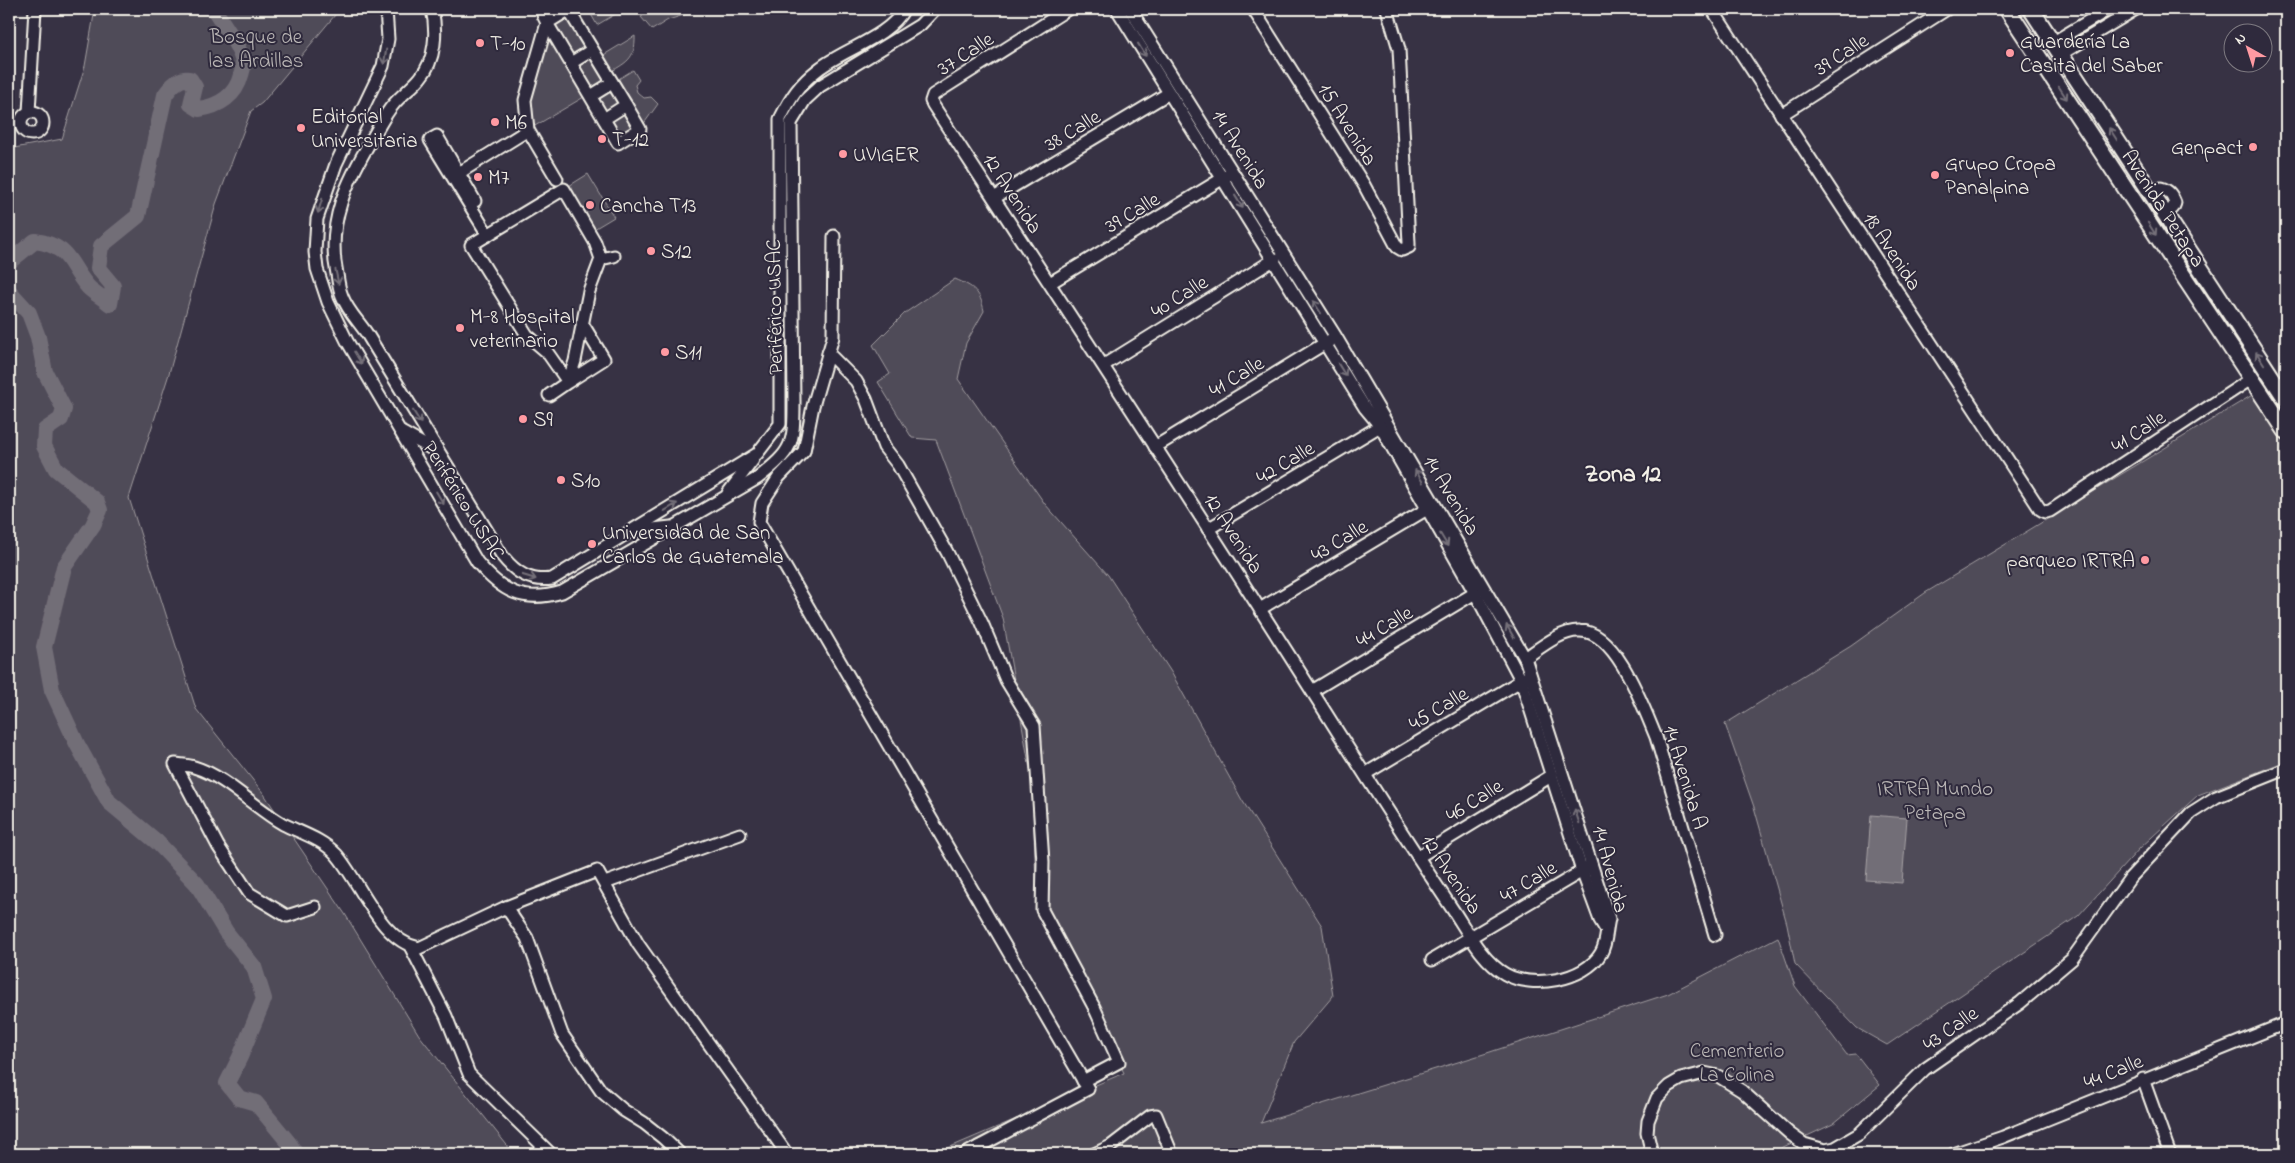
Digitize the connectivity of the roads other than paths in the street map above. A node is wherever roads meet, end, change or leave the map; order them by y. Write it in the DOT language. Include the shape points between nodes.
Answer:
graph roads {
  1 [pos="35,9"];
  2 [pos="386,9"];
  3 [pos="568,9"];
  4 [pos="904,9"];
  5 [pos="935,9"];
  6 [pos="1068,9"];
  7 [pos="1117,9"];
  8 [pos="1130,9"];
  9 [pos="1253,9"];
  10 [pos="1387,9"];
  11 [pos="1712,9"];
  12 [pos="1947,9"];
  13 [pos="2007,9"];
  14 [pos="2031,9"];
  15 [pos="2109,9"];
  16 [pos="2136,9"];
  17 [pos="432,11"];
  18 [pos="1050,14"];
  19 [pos="545,19"];
  20 [pos="2057,48"];
  21 [pos="592,50"];
  22 [pos="2036,51"];
  23 [pos="571,63"];
  24 [pos="612,83"];
  25 [pos="1169,93"];
  26 [pos="933,95"];
  27 [pos="590,96"];
  28 [pos="626,105"];
  29 [pos="29,112"];
  30 [pos="1781,115"];
  31 [pos="604,119"];
  32 [pos="528,130"];
  33 [pos="459,173"];
  34 [pos="1228,175"];
  35 [pos="556,179"];
  36 [pos="994,198"];
  37 [pos="475,201"];
  38 [pos="488,234"];
  39 [pos="834,236"];
  40 [pos="614,256"];
  41 [pos="601,259"];
  42 [pos="1275,259"];
  43 [pos="1050,283"];
  44 [pos="347,306"];
  45 [pos="582,323"];
  46 [pos="1331,340"];
  47 [pos="347,341"];
  48 [pos="828,353"];
  49 [pos="1104,366"];
  50 [pos="2251,379"];
  51 [pos="568,382"];
  52 [pos="549,395"];
  53 [pos="2286,399"];
  54 [pos="1380,426"];
  55 [pos="2286,431"];
  56 [pos="401,432"];
  57 [pos="1156,447"];
  58 [pos="440,454"];
  59 [pos="758,454"];
  60 [pos="724,498"];
  61 [pos="1431,507"];
  62 [pos="2045,512"];
  63 [pos="675,526"];
  64 [pos="1208,529"];
  65 [pos="630,532"];
  66 [pos="1475,593"];
  67 [pos="1260,609"];
  68 [pos="1525,658"];
  69 [pos="1526,677"];
  70 [pos="1312,691"];
  71 [pos="2286,769"];
  72 [pos="1365,774"];
  73 [pos="1551,776"];
  74 [pos="740,834"];
  75 [pos="1418,857"];
  76 [pos="1587,868"];
  77 [pos="605,882"];
  78 [pos="315,907"];
  79 [pos="506,907"];
  80 [pos="1715,935"];
  81 [pos="1471,937"];
  82 [pos="410,946"];
  83 [pos="1432,960"];
  84 [pos="1518,980"];
  85 [pos="2286,1023"];
  86 [pos="2143,1079"];
  87 [pos="1083,1081"];
  88 [pos="978,1151"];
  89 [pos="551,1154"];
  90 [pos="680,1154"];
  91 [pos="787,1154"];
  92 [pos="965,1154"];
  93 [pos="1094,1154"];
  94 [pos="1172,1154"];
  95 [pos="1652,1154"];
  96 [pos="1953,1154"];
  97 [pos="2170,1154"];
  1 -- 29 [label="street"];
  2 -- 47 [label="street, Periférico USAC, one-way" via="388,39 383,66 336,164 317,219 317,269 328,302"];
  3 -- 19 [label="street"];
  3 -- 21 [label="street"];
  4 -- 59 [label="street, Periférico USAC" via="887,28 820,68 794,91 780,119 780,424"];
  5 -- 60 [label="street, Periférico USAC" via="920,25 820,86 805,100 791,123 794,435 781,460"];
  6 -- 18 [label="street, 37 Calle"];
  7 -- 25 [label="street, 14 Avenida, one-way"];
  8 -- 34 [label="street, 14 Avenida"];
  9 -- 10 [label="street, 15 Avenida" via="1364,185 1397,247 1405,250 1410,243 1399,49"];
  11 -- 30 [label="street, 18 Avenida"];
  12 -- 30 [label="street, 39 Calle"];
  13 -- 22 [label="main road, Avenida Petapa"];
  14 -- 20 [label="main road, Avenida Petapa"];
  15 -- 20 [label="street"];
  16 -- 20 [label="street"];
  17 -- 44 [label="street, Periférico USAC, one-way" via="434,48 426,69 386,115 363,154 335,218 332,240 335,265 341,295"];
  18 -- 26 [label="street, 37 Calle"];
  19 -- 23 [label="street"];
  19 -- 32 [label="street" via="525,100"];
  20 -- 22 [label="main road" via="2049,55"];
  53 -- 20 [label="main road, Avenida Petapa, one-way"];
  21 -- 23 [label="street"];
  21 -- 24 [label="street"];
  22 -- 50 [label="main road, Avenida Petapa, one-way"];
  23 -- 27 [label="street"];
  24 -- 27 [label="street"];
  24 -- 28 [label="street"];
  25 -- 34 [label="street, 14 Avenida"];
  25 -- 36 [label="street, 38 Calle"];
  26 -- 36 [label="street, 12 Avenida" via="933,105"];
  27 -- 31 [label="street"];
  28 -- 31 [label="street"];
  28 -- 31 [label="street" via="640,129 618,142"];
  30 -- 62 [label="street, 18 Avenida" via="2012,467"];
  32 -- 33 [label="street"];
  32 -- 35 [label="street"];
  33 -- 37 [label="street"];
  33 -- 38 [label="street" via="437,136 430,140"];
  34 -- 42 [label="street, 14 Avenida, one-way"];
  34 -- 43 [label="street, 39 Calle"];
  46 -- 34 [label="street, 14 Avenida, one-way"];
  36 -- 43 [label="street, 12 Avenida"];
  38 -- 41 [label="street" via="564,189 595,242"];
  38 -- 51 [label="street" via="471,245 527,335 547,352"];
  39 -- 48 [label="street" via="833,337"];
  40 -- 41 [label="street"];
  41 -- 45 [label="street"];
  42 -- 46 [label="street, 14 Avenida"];
  42 -- 49 [label="street, 40 Calle"];
  43 -- 49 [label="street, 12 Avenida"];
  44 -- 47 [label="street"];
  44 -- 58 [label="street, Periférico USAC, one-way"];
  45 -- 51 [label="street"];
  45 -- 51 [label="street" via="604,358"];
  46 -- 54 [label="street, 14 Avenida, one-way" via="1365,408"];
  46 -- 57 [label="street, 41 Calle"];
  61 -- 46 [label="street, 14 Avenida, one-way"];
  47 -- 56 [label="street, Periférico USAC, one-way"];
  48 -- 87 [label="street" via="856,381 866,399 884,447 898,465 947,552 1006,680 1034,726 1043,862 1042,910 1094,1007 1119,1062"];
  48 -- 87 [label="street" via="804,451 779,477 762,503 759,522"];
  49 -- 57 [label="street, 12 Avenida"];
  50 -- 55 [label="main road, Avenida Petapa"];
  50 -- 62 [label="street, 41 Calle"];
  51 -- 52 [label="street"];
  54 -- 61 [label="street, 14 Avenida"];
  54 -- 64 [label="street, 42 Calle"];
  56 -- 58 [label="street"];
  56 -- 63 [label="street, Periférico USAC, one-way" via="477,562 498,585 509,591 534,597 562,592"];
  57 -- 64 [label="street, 12 Avenida"];
  58 -- 65 [label="street, Periférico USAC, one-way" via="503,557 524,576 552,579"];
  59 -- 60 [label="street"];
  65 -- 59 [label="street, Periférico USAC, one-way"];
  60 -- 63 [label="street, Periférico USAC"];
  61 -- 66 [label="street, 14 Avenida, one-way"];
  61 -- 67 [label="street, 43 Calle"];
  68 -- 61 [label="street, 14 Avenida, one-way"];
  63 -- 65 [label="street"];
  64 -- 67 [label="street, 12 Avenida"];
  66 -- 69 [label="street, 14 Avenida"];
  66 -- 70 [label="street, 44 Calle"];
  67 -- 70 [label="street, 12 Avenida"];
  68 -- 69 [label="street, 14 Avenida"];
  68 -- 80 [label="street, 14 Avenida A" via="1574,631 1588,632 1602,640 1615,654 1656,737"];
  69 -- 72 [label="street, 45 Calle"];
  69 -- 73 [label="street, 14 Avenida"];
  76 -- 69 [label="street, 14 Avenida, one-way"];
  70 -- 72 [label="street, 12 Avenida"];
  71 -- 95 [label="street, 43 Calle" via="2224,793 2191,813 2130,878 2072,959 2020,1003 1925,1069 1859,1134 1825,1150 1804,1144 1742,1091 1718,1076 1704,1073 1681,1079 1658,1098 1648,1121"];
  72 -- 75 [label="street, 12 Avenida"];
  73 -- 75 [label="street, 46 Calle"];
  73 -- 76 [label="street, 14 Avenida"];
  74 -- 77 [label="street"];
  75 -- 81 [label="street, 12 Avenida"];
  76 -- 81 [label="street, 47 Calle"];
  76 -- 84 [label="street, 14 Avenida" via="1609,919 1603,951 1589,966 1575,974 1533,983"];
  77 -- 79 [label="street" via="598,871"];
  77 -- 91 [label="street" via="638,944"];
  78 -- 82 [label="street" via="288,916 249,893 218,846 175,764 194,767 215,778 335,853 391,934"];
  79 -- 82 [label="street" via="419,948"];
  79 -- 90 [label="street" via="527,938 562,1034 601,1091"];
  81 -- 83 [label="street, 47 Calle"];
  81 -- 84 [label="street, 12 Avenida" via="1492,965"];
  82 -- 89 [label="street" via="446,1016 470,1074"];
  85 -- 86 [label="street, 44 Calle"];
  86 -- 96 [label="street, 44 Calle"];
  86 -- 97 [label="street"];
  87 -- 88 [label="street" via="1088,1089"];
  88 -- 92 [label="street"];
  93 -- 94 [label="street" via="1156,1115"];
}
